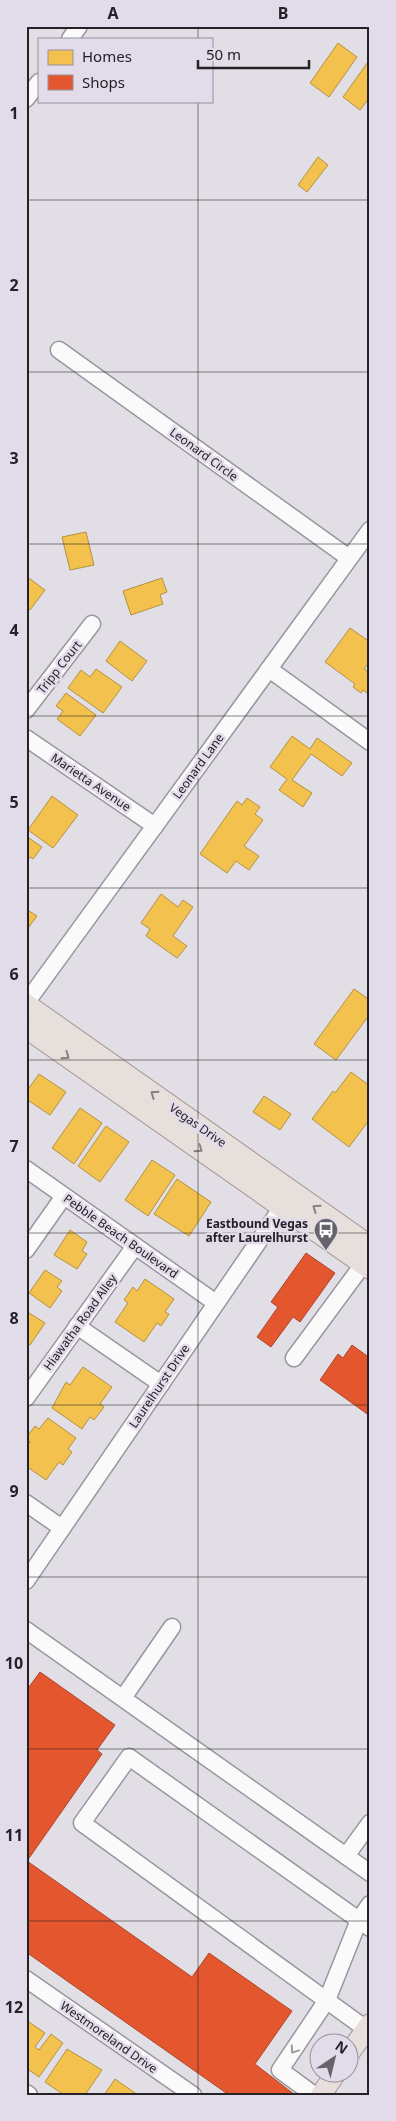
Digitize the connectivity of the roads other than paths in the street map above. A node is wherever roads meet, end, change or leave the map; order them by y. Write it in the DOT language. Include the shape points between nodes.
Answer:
graph roads {
  1 [pos="79,26"];
  2 [pos="71,38"];
  3 [pos="38,83"];
  4 [pos="27,96"];
  5 [pos="59,350"];
  6 [pos="370,530"];
  7 [pos="349,558"];
  8 [pos="92,624"];
  9 [pos="269,669"];
  10 [pos="26,710"];
  11 [pos="26,738"];
  12 [pos="370,742"];
  13 [pos="155,826"];
  14 [pos="26,1004"];
  15 [pos="26,1028"];
  16 [pos="26,1170"];
  17 [pos="64,1196"];
  18 [pos="287,1200"];
  19 [pos="135,1246"];
  20 [pos="26,1250"];
  21 [pos="368,1259"];
  22 [pos="216,1303"];
  23 [pos="77,1326"];
  24 [pos="294,1358"];
  25 [pos="161,1384"];
  26 [pos="26,1398"];
  27 [pos="26,1503"];
  28 [pos="62,1528"];
  29 [pos="26,1581"];
  30 [pos="172,1627"];
  31 [pos="26,1630"];
  32 [pos="123,1698"];
  33 [pos="370,1824"];
  34 [pos="346,1856"];
  35 [pos="370,1872"];
  36 [pos="370,1904"];
  37 [pos="364,1924"];
  38 [pos="26,1979"];
  39 [pos="327,2000"];
  40 [pos="368,2026"];
  41 [pos="358,2040"];
  42 [pos="329,2084"];
  43 [pos="191,2094"];
  44 [pos="314,2095"];
  45 [pos="321,2095"];
  1 -- 2 [label="street"];
  3 -- 4 [label="street"];
  5 -- 7 [label="street, Leonard Circle"];
  6 -- 7 [label="street, Leonard Lane"];
  7 -- 9 [label="street, Leonard Lane"];
  8 -- 10 [label="street, Tripp Court"];
  9 -- 12 [label="street"];
  9 -- 13 [label="street, Leonard Lane"];
  11 -- 13 [label="street, Marietta Avenue"];
  13 -- 14 [label="street, Leonard Lane"];
  18 -- 14 [label="main road, Vegas Drive, one-way"];
  15 -- 18 [label="main road, Vegas Drive, one-way"];
  16 -- 17 [label="street, Pebble Beach Boulevard"];
  17 -- 19 [label="street, Pebble Beach Boulevard"];
  17 -- 20 [label="street"];
  18 -- 21 [label="main road, Vegas Drive"];
  18 -- 22 [label="street, Laurelhurst Drive"];
  19 -- 22 [label="street, Pebble Beach Boulevard"];
  19 -- 23 [label="street, Hiawatha Road Alley"];
  21 -- 24 [label="street"];
  22 -- 25 [label="street, Laurelhurst Drive"];
  23 -- 25 [label="street"];
  23 -- 26 [label="street, Hiawatha Road Alley"];
  25 -- 28 [label="street, Laurelhurst Drive"];
  27 -- 28 [label="street"];
  28 -- 29 [label="street, Laurelhurst Drive"];
  30 -- 32 [label="street"];
  31 -- 32 [label="street"];
  32 -- 34 [label="street"];
  33 -- 34 [label="street"];
  34 -- 35 [label="street"];
  36 -- 37 [label="street"];
  37 -- 39 [label="street"];
  37 -- 39 [label="street" via="130,1757 82,1824"];
  38 -- 43 [label="street, Westmoreland Drive"];
  39 -- 40 [label="street"];
  39 -- 44 [label="street, one-way" via="280,2070"];
  40 -- 41 [label="main road"];
  42 -- 45 [label="main road"];
}
